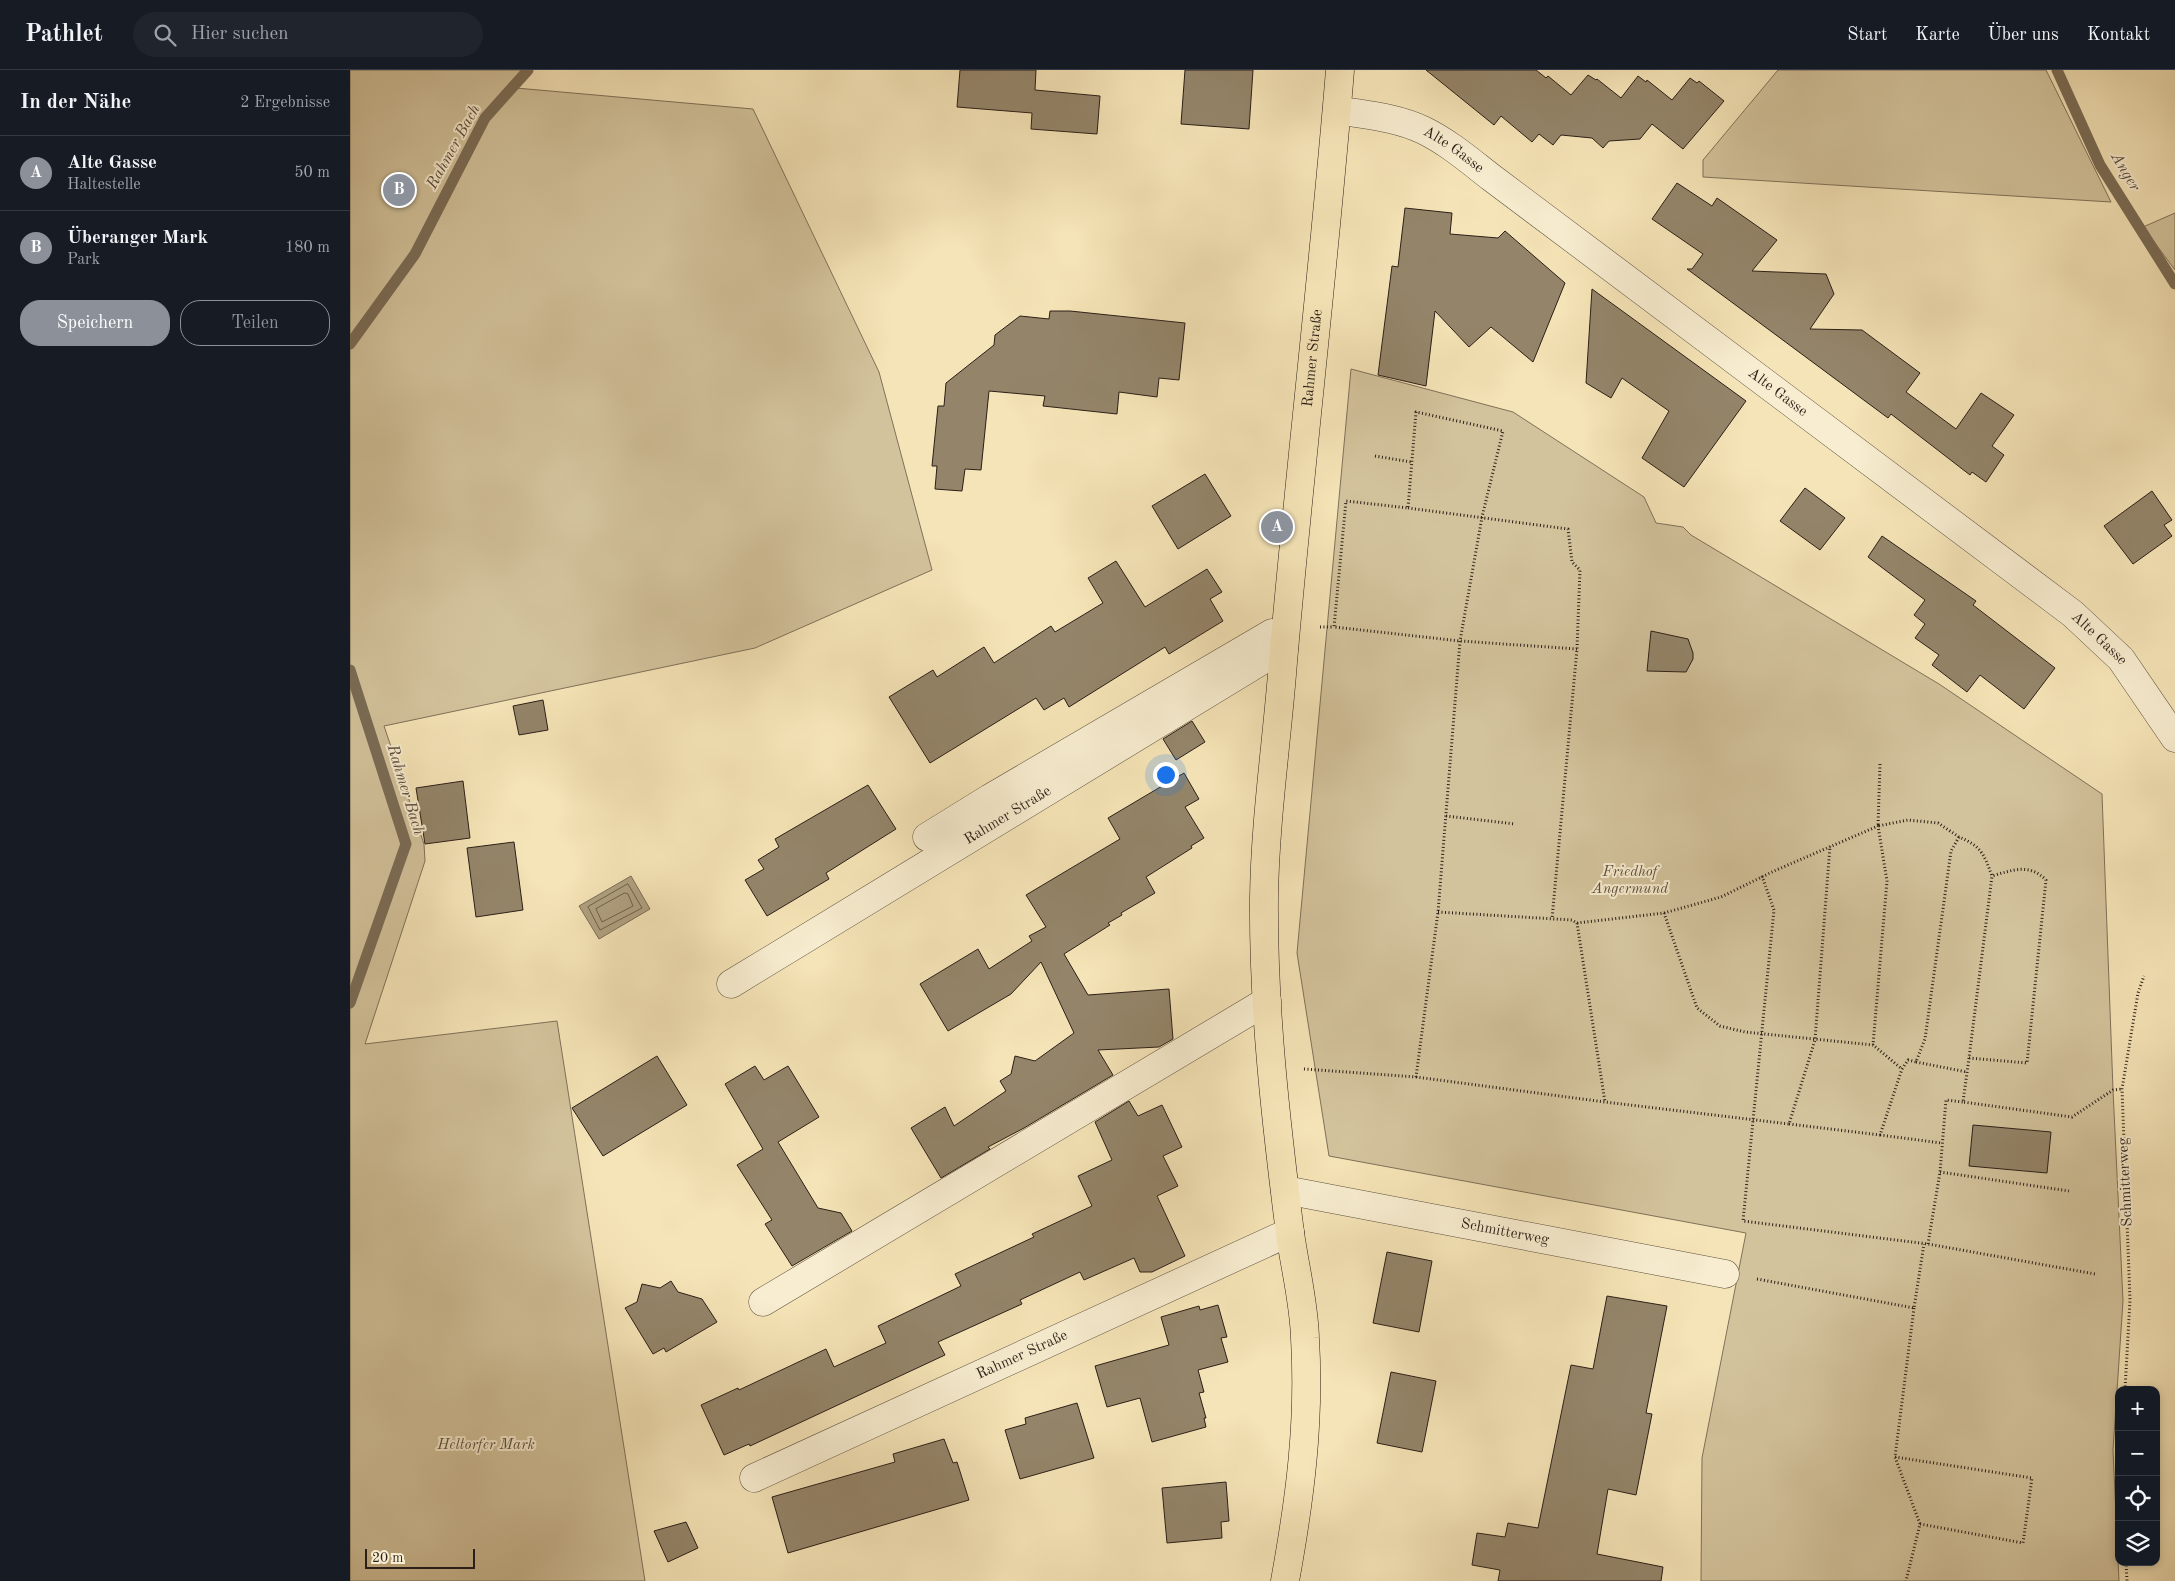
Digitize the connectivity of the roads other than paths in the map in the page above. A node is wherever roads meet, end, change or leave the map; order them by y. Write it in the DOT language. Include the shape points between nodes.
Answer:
graph roads {
  1 [pos="1340,70"];
  2 [pos="1337,110"];
  3 [pos="1285,636"];
  4 [pos="2175,738"];
  5 [pos="927,837"];
  6 [pos="731,984"];
  7 [pos="1267,1001"];
  8 [pos="1285,1190"];
  9 [pos="1290,1232"];
  10 [pos="1725,1274"];
  11 [pos="763,1302"];
  12 [pos="754,1478"];
  13 [pos="1285,1581"];
  1 -- 2 [label="main road, Rahmer Straße"];
  2 -- 3 [label="main road, Rahmer Straße"];
  2 -- 4 [label="street, Alte Gasse" via="1394,120 1422,130 1448,145 2074,614 2121,659"];
  3 -- 5 [label="street" via="1006,788"];
  3 -- 6 [label="street, Rahmer Straße"];
  3 -- 7 [label="main road, Rahmer Straße" via="1264,894"];
  7 -- 8 [label="main road, Rahmer Straße"];
  7 -- 11 [label="street"];
  8 -- 9 [label="main road, Rahmer Straße"];
  8 -- 10 [label="street, Schmitterweg"];
  9 -- 12 [label="street, Rahmer Straße"];
  9 -- 13 [label="main road, Rahmer Straße" via="1305,1334 1307,1412 1304,1461"];
}
